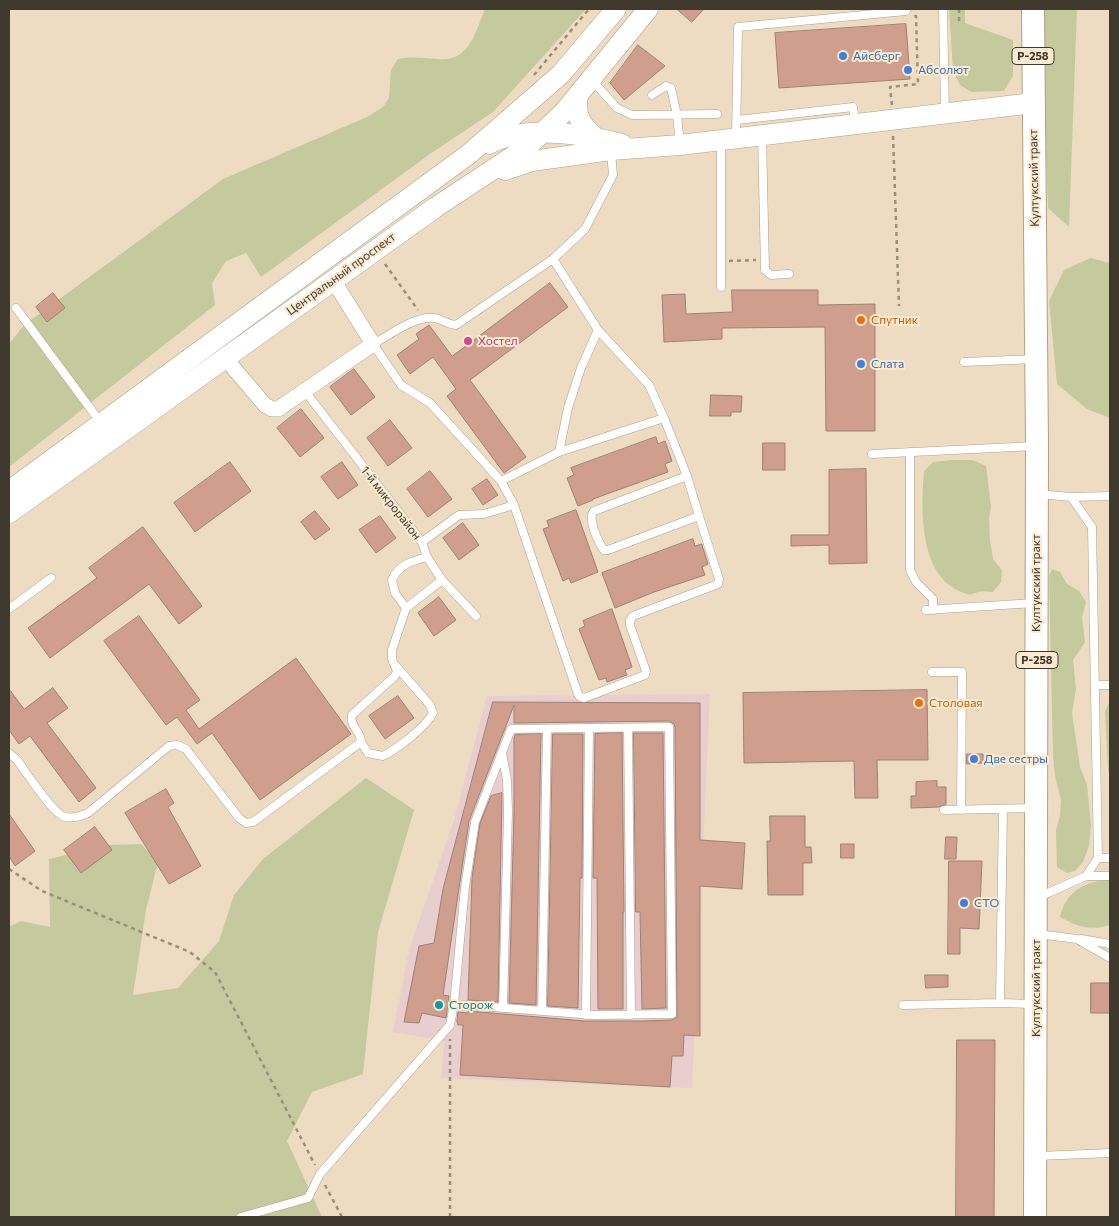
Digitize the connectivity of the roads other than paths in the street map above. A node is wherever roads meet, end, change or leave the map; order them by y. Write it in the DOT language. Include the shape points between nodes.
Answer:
graph roads {
  1 [pos="616,9"];
  2 [pos="943,9"];
  3 [pos="1033,9"];
  4 [pos="641,11"];
  5 [pos="907,14"];
  6 [pos="591,79"];
  7 [pos="578,95"];
  8 [pos="652,95"];
  9 [pos="1033,103"];
  10 [pos="945,113"];
  11 [pos="717,114"];
  12 [pos="677,115"];
  13 [pos="855,124"];
  14 [pos="543,133"];
  15 [pos="731,133"];
  16 [pos="762,135"];
  17 [pos="604,144"];
  18 [pos="680,145"];
  19 [pos="469,154"];
  20 [pos="482,178"];
  21 [pos="553,259"];
  22 [pos="789,274"];
  23 [pos="333,280"];
  24 [pos="721,287"];
  25 [pos="16,308"];
  26 [pos="598,330"];
  27 [pos="373,344"];
  28 [pos="225,358"];
  29 [pos="1037,359"];
  30 [pos="964,362"];
  31 [pos="304,390"];
  32 [pos="664,418"];
  33 [pos="101,423"];
  34 [pos="1037,446"];
  35 [pos="559,452"];
  36 [pos="910,452"];
  37 [pos="872,454"];
  38 [pos="687,476"];
  39 [pos="501,482"];
  40 [pos="9,491"];
  41 [pos="1036,494"];
  42 [pos="1071,496"];
  43 [pos="1110,496"];
  44 [pos="514,506"];
  45 [pos="9,513"];
  46 [pos="699,516"];
  47 [pos="422,542"];
  48 [pos="427,557"];
  49 [pos="51,578"];
  50 [pos="442,580"];
  51 [pos="1036,603"];
  52 [pos="406,608"];
  53 [pos="9,609"];
  54 [pos="476,616"];
  55 [pos="396,666"];
  56 [pos="932,672"];
  57 [pos="1095,685"];
  58 [pos="1110,685"];
  59 [pos="589,728"];
  60 [pos="628,728"];
  61 [pos="547,729"];
  62 [pos="360,742"];
  63 [pos="9,753"];
  64 [pos="502,753"];
  65 [pos="1037,808"];
  66 [pos="944,810"];
  67 [pos="960,810"];
  68 [pos="1003,810"];
  69 [pos="1098,858"];
  70 [pos="1110,858"];
  71 [pos="1086,876"];
  72 [pos="1110,876"];
  73 [pos="1037,898"];
  74 [pos="1036,934"];
  75 [pos="1077,939"];
  76 [pos="1110,944"];
  77 [pos="1110,958"];
  78 [pos="454,1004"];
  79 [pos="1000,1004"];
  80 [pos="1035,1004"];
  81 [pos="903,1005"];
  82 [pos="503,1008"];
  83 [pos="542,1011"];
  84 [pos="586,1015"];
  85 [pos="631,1015"];
  86 [pos="1110,1153"];
  87 [pos="1036,1156"];
  88 [pos="241,1217"];
  89 [pos="1035,1217"];
  1 -- 19 [label="main road, Центральный проспект" via="562,74"];
  2 -- 10 [label="lane"];
  3 -- 9 [label="main road, Култукский тракт / Р-258"];
  4 -- 6 [label="main road, Центральный проспект"];
  5 -- 15 [label="lane" via="738,26"];
  6 -- 7 [label="main road, Центральный проспект"];
  6 -- 12 [label="lane" via="623,112"];
  7 -- 14 [label="main road, Центральный проспект"];
  7 -- 17 [label="main road" via="576,108 580,122"];
  8 -- 12 [label="lane" via="669,86"];
  9 -- 10 [label="main road"];
  9 -- 29 [label="main road, Култукский тракт / Р-258"];
  10 -- 13 [label="main road"];
  11 -- 12 [label="lane"];
  12 -- 18 [label="lane"];
  13 -- 15 [label="lane" via="853,107"];
  13 -- 16 [label="main road"];
  14 -- 17 [label="main road"];
  14 -- 19 [label="main road" via="520,133"];
  14 -- 20 [label="main road, Центральный проспект"];
  15 -- 16 [label="main road"];
  15 -- 18 [label="main road"];
  15 -- 24 [label="lane"];
  16 -- 22 [label="lane" via="765,270 770,275"];
  17 -- 18 [label="main road" via="632,147"];
  17 -- 20 [label="main road" via="532,161"];
  17 -- 21 [label="lane" via="613,175 585,229"];
  19 -- 33 [label="main road, Центральный проспект"];
  20 -- 23 [label="main road, Центральный проспект"];
  21 -- 26 [label="lane"];
  21 -- 27 [label="lane" via="456,325 437,318 418,319"];
  23 -- 27 [label="street"];
  23 -- 28 [label="main road, Центральный проспект"];
  25 -- 33 [label="lane"];
  26 -- 32 [label="lane" via="649,385"];
  26 -- 35 [label="lane" via="568,408"];
  27 -- 31 [label="street"];
  27 -- 39 [label="lane" via="401,385 430,403"];
  28 -- 31 [label="street" via="272,409 278,409"];
  28 -- 45 [label="main road, Центральный проспект"];
  29 -- 30 [label="lane"];
  29 -- 34 [label="main road, Култукский тракт / Р-258"];
  31 -- 47 [label="lane, 1-й микрорайон"];
  32 -- 35 [label="lane"];
  32 -- 38 [label="lane"];
  33 -- 40 [label="main road, Центральный проспект"];
  34 -- 36 [label="lane"];
  34 -- 41 [label="main road, Култукский тракт / Р-258"];
  35 -- 39 [label="lane"];
  36 -- 37 [label="lane"];
  36 -- 51 [label="lane" via="910,570 916,582 933,599 930,610"];
  38 -- 46 [label="lane"];
  38 -- 46 [label="lane" via="594,511 591,519 601,546 608,550"];
  39 -- 44 [label="lane"];
  41 -- 42 [label="lane"];
  41 -- 51 [label="main road, Култукский тракт / Р-258"];
  42 -- 43 [label="lane"];
  42 -- 57 [label="lane" via="1092,527"];
  44 -- 46 [label="lane" via="578,694 584,698 645,675 630,625 633,616 718,584 720,579"];
  44 -- 47 [label="lane" via="484,514 459,515"];
  47 -- 48 [label="lane, 1-й микрорайон"];
  48 -- 50 [label="lane"];
  48 -- 52 [label="lane, 1-й микрорайон" via="411,561 399,569 392,580 394,592"];
  49 -- 53 [label="lane"];
  50 -- 52 [label="lane"];
  50 -- 54 [label="lane"];
  51 -- 65 [label="main road, Култукский тракт / Р-258"];
  52 -- 55 [label="lane" via="392,650"];
  55 -- 62 [label="lane" via="396,676 352,715 352,723 361,736"];
  55 -- 62 [label="lane" via="430,705 430,719 383,756 368,753"];
  56 -- 67 [label="lane" via="962,672"];
  57 -- 58 [label="lane"];
  57 -- 69 [label="lane"];
  59 -- 60 [label="lane"];
  59 -- 61 [label="lane"];
  59 -- 84 [label="lane"];
  60 -- 85 [label="lane"];
  60 -- 85 [label="lane" via="669,727 672,1014"];
  61 -- 64 [label="lane" via="511,729"];
  61 -- 83 [label="lane"];
  62 -- 63 [label="lane" via="253,822 246,823 186,749 177,745 169,746 88,813 74,818 54,810"];
  64 -- 78 [label="lane" via="476,822 465,887"];
  64 -- 82 [label="lane" via="508,812"];
  65 -- 68 [label="lane"];
  65 -- 73 [label="main road, Култукский тракт / Р-258"];
  66 -- 67 [label="lane"];
  67 -- 68 [label="lane"];
  68 -- 79 [label="lane"];
  69 -- 70 [label="lane"];
  69 -- 71 [label="lane"];
  71 -- 72 [label="lane"];
  71 -- 73 [label="lane"];
  73 -- 74 [label="main road, Култукский тракт / Р-258"];
  74 -- 75 [label="lane"];
  74 -- 80 [label="main road, Култукский тракт / Р-258"];
  75 -- 76 [label="lane"];
  75 -- 77 [label="lane"];
  78 -- 82 [label="lane"];
  78 -- 88 [label="lane" via="450,1024 320,1174 308,1198"];
  79 -- 80 [label="lane"];
  79 -- 81 [label="lane"];
  80 -- 87 [label="main road, Култукский тракт / Р-258"];
  82 -- 83 [label="lane"];
  83 -- 84 [label="lane"];
  84 -- 85 [label="lane"];
  86 -- 87 [label="lane"];
  87 -- 89 [label="main road, Култукский тракт / Р-258"];
}
